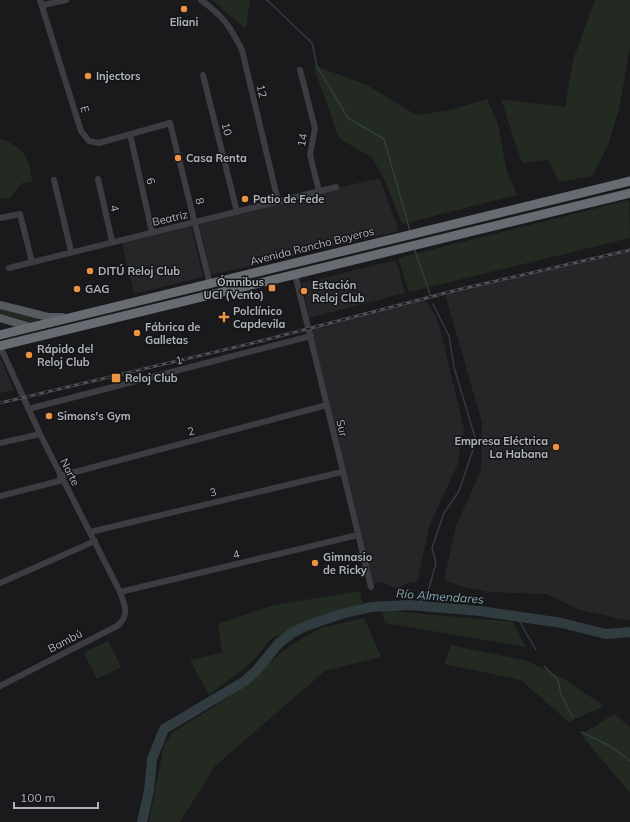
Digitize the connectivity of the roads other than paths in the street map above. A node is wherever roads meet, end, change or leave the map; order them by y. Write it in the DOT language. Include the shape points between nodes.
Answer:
graph roads {
  1 [pos="66,0"];
  2 [pos="201,0"];
  3 [pos="41,3"];
  4 [pos="300,70"];
  5 [pos="203,75"];
  6 [pos="170,123"];
  7 [pos="130,134"];
  8 [pos="98,179"];
  9 [pos="54,180"];
  10 [pos="630,181"];
  11 [pos="336,187"];
  12 [pos="319,191"];
  13 [pos="630,193"];
  14 [pos="278,202"];
  15 [pos="237,212"];
  16 [pos="0,218"];
  17 [pos="195,222"];
  18 [pos="152,232"];
  19 [pos="112,241"];
  20 [pos="70,251"];
  21 [pos="32,262"];
  22 [pos="9,268"];
  23 [pos="296,274"];
  24 [pos="210,284"];
  25 [pos="0,304"];
  26 [pos="83,315"];
  27 [pos="0,318"];
  28 [pos="31,327"];
  29 [pos="54,333"];
  30 [pos="0,335"];
  31 [pos="311,336"];
  32 [pos="0,346"];
  33 [pos="327,405"];
  34 [pos="28,409"];
  35 [pos="40,434"];
  36 [pos="0,443"];
  37 [pos="342,472"];
  38 [pos="62,478"];
  39 [pos="0,496"];
  40 [pos="90,532"];
  41 [pos="358,535"];
  42 [pos="95,541"];
  43 [pos="0,583"];
  44 [pos="370,586"];
  45 [pos="120,592"];
  46 [pos="125,604"];
  47 [pos="0,686"];
  1 -- 3 [label="street"];
  2 -- 14 [label="street, 12" via="221,15 242,50"];
  3 -- 7 [label="street, E" via="81,131 89,141 99,143"];
  4 -- 12 [label="street, 14" via="315,128 310,155"];
  5 -- 15 [label="street, 10"];
  6 -- 7 [label="street, E"];
  6 -- 17 [label="street, 8"];
  7 -- 18 [label="street, 6"];
  8 -- 19 [label="street, 4"];
  9 -- 20 [label="street"];
  10 -- 24 [label="highway, Avenida Rancho Boyeros"];
  11 -- 12 [label="street, Beatriz"];
  12 -- 14 [label="street, Beatriz"];
  13 -- 23 [label="highway, Avenida Rancho Boyeros"];
  14 -- 15 [label="street, Beatriz"];
  15 -- 17 [label="street, Beatriz"];
  16 -- 21 [label="street" via="20,214"];
  17 -- 18 [label="street, Beatriz"];
  17 -- 24 [label="street, 8"];
  18 -- 19 [label="street, Beatriz"];
  19 -- 20 [label="street, Beatriz"];
  20 -- 21 [label="street, Beatriz"];
  21 -- 22 [label="street, Beatriz"];
  23 -- 29 [label="highway, Avenida Rancho Boyeros"];
  23 -- 31 [label="street, Sur"];
  24 -- 26 [label="highway, Avenida Rancho Boyeros"];
  25 -- 26 [label="main road" via="48,317"];
  26 -- 28 [label="highway, Avenida Rancho Boyeros"];
  27 -- 28 [label="main road"];
  28 -- 29 [label="highway"];
  28 -- 30 [label="highway, Avenida Rancho Boyeros"];
  29 -- 32 [label="highway, Avenida Rancho Boyeros"];
  31 -- 33 [label="street, Sur"];
  31 -- 34 [label="street, 1"];
  32 -- 34 [label="street, Norte"];
  33 -- 37 [label="street, Sur"];
  33 -- 38 [label="street, 2"];
  34 -- 35 [label="street, Norte"];
  35 -- 36 [label="street"];
  35 -- 38 [label="street, Norte"];
  37 -- 40 [label="street, 3"];
  37 -- 41 [label="street, Sur"];
  38 -- 39 [label="street, 2"];
  38 -- 40 [label="street, Norte"];
  40 -- 42 [label="street, Norte"];
  41 -- 44 [label="street, Sur"];
  41 -- 45 [label="street, 4"];
  42 -- 43 [label="street"];
  42 -- 45 [label="street, Norte"];
  45 -- 46 [label="street, Norte"];
  46 -- 47 [label="street, Bambú" via="126,614 117,626"];
}
